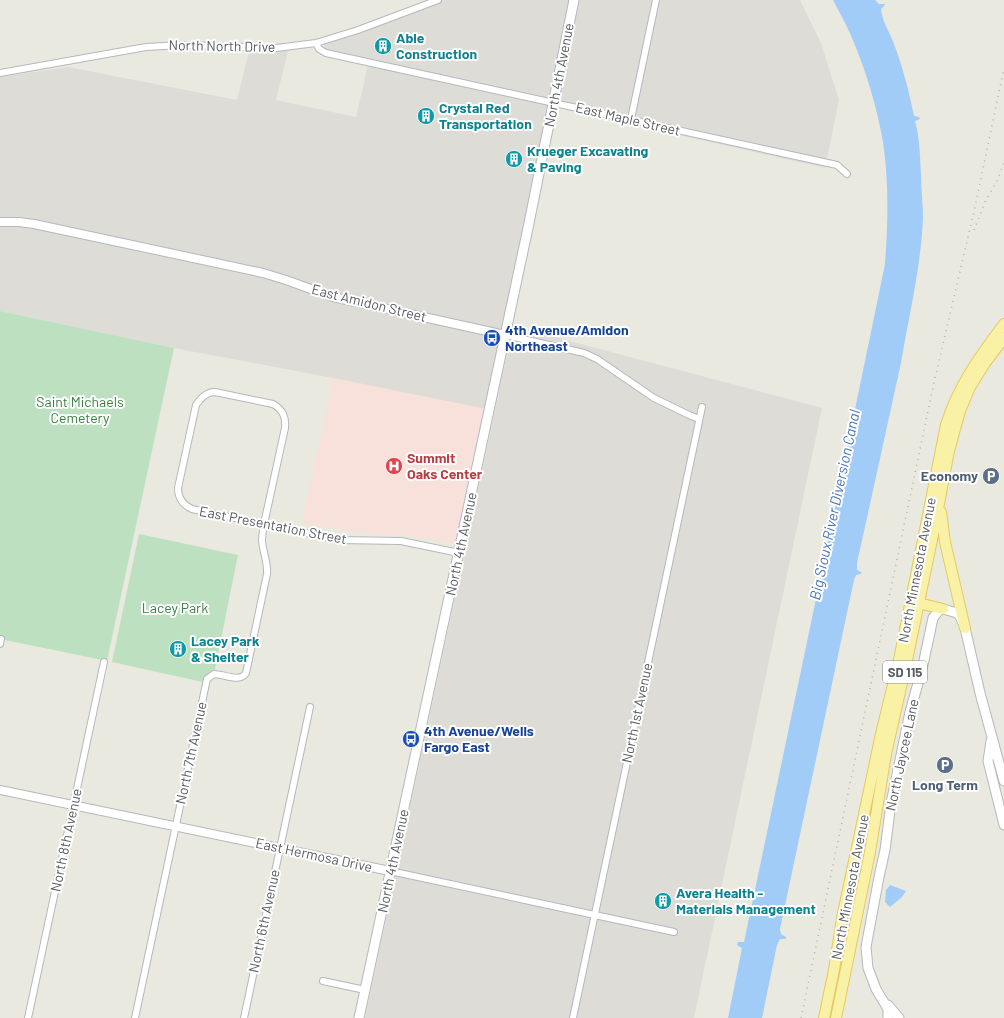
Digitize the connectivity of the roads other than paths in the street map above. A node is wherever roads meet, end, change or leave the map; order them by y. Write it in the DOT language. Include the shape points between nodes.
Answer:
graph roads {
  1 [pos="438,0"];
  2 [pos="574,0"];
  3 [pos="656,0"];
  4 [pos="316,43"];
  5 [pos="0,73"];
  6 [pos="553,102"];
  7 [pos="631,119"];
  8 [pos="847,174"];
  9 [pos="0,222"];
  10 [pos="1004,324"];
  11 [pos="505,335"];
  12 [pos="1004,338"];
  13 [pos="702,407"];
  14 [pos="699,419"];
  15 [pos="943,480"];
  16 [pos="183,503"];
  17 [pos="264,524"];
  18 [pos="459,553"];
  19 [pos="915,603"];
  20 [pos="943,609"];
  21 [pos="965,628"];
  22 [pos="104,662"];
  23 [pos="310,707"];
  24 [pos="991,737"];
  25 [pos="1004,781"];
  26 [pos="0,790"];
  27 [pos="73,805"];
  28 [pos="1004,825"];
  29 [pos="176,826"];
  30 [pos="280,848"];
  31 [pos="390,871"];
  32 [pos="595,915"];
  33 [pos="674,932"];
  34 [pos="323,981"];
  35 [pos="365,990"];
  36 [pos="885,1001"];
  37 [pos="28,1018"];
  38 [pos="135,1018"];
  39 [pos="244,1018"];
  40 [pos="359,1018"];
  41 [pos="573,1018"];
  42 [pos="824,1018"];
  43 [pos="836,1018"];
  44 [pos="888,1018"];
  45 [pos="899,1018"];
  1 -- 4 [label="street, North North Drive"];
  2 -- 6 [label="main road, North 4th Avenue"];
  3 -- 7 [label="street"];
  4 -- 5 [label="street, North North Drive" via="276,48 154,46"];
  4 -- 6 [label="street, East Maple Street" via="319,50 326,53"];
  6 -- 7 [label="street, East Maple Street"];
  6 -- 11 [label="main road, North 4th Avenue"];
  7 -- 8 [label="street, East Maple Street" via="837,165"];
  9 -- 11 [label="street, East Amidon Street" via="34,224 263,274 342,300"];
  10 -- 19 [label="main road, North Minnesota Avenue / SD 115" via="970,371 950,412 943,436"];
  11 -- 14 [label="street, East Amidon Street" via="584,353 654,398"];
  11 -- 18 [label="main road, North 4th Avenue"];
  12 -- 15 [label="main road, North Minnesota Avenue / SD 115" via="976,376 965,398 955,424"];
  13 -- 14 [label="street, North 1st Avenue"];
  14 -- 32 [label="street, North 1st Avenue"];
  15 -- 19 [label="main road, North Minnesota Avenue / SD 115" via="933,535"];
  15 -- 21 [label="main road" via="943,533"];
  16 -- 17 [label="street, East Presentation Street" via="192,509"];
  16 -- 17 [label="street, North 7th Avenue" via="178,495 178,488 196,405 202,397 215,392 273,404 283,412 286,422"];
  17 -- 18 [label="street, East Presentation Street" via="339,540 403,541"];
  17 -- 29 [label="street, North 7th Avenue" via="262,541 268,565 267,574 246,673 238,678 214,674 207,679"];
  18 -- 31 [label="main road, North 4th Avenue"];
  19 -- 20 [label="main road"];
  19 -- 42 [label="main road, North Minnesota Avenue / SD 115" via="864,814"];
  19 -- 43 [label="main road, North Minnesota Avenue / SD 115" via="884,760 870,852"];
  20 -- 21 [label="main road" via="959,615"];
  20 -- 36 [label="main road, North Jaycee Lane" via="938,610 933,618 910,712 866,947 868,968 876,989"];
  21 -- 24 [label="main road"];
  22 -- 27 [label="street, North 8th Avenue"];
  23 -- 30 [label="street, North 6th Avenue"];
  24 -- 25 [label="main road"];
  24 -- 28 [label="main road" via="988,761"];
  26 -- 27 [label="street, East Hermosa Drive"];
  27 -- 29 [label="street, East Hermosa Drive"];
  27 -- 37 [label="street, North 8th Avenue"];
  29 -- 30 [label="street, East Hermosa Drive"];
  29 -- 38 [label="street, North 7th Avenue"];
  30 -- 31 [label="street, East Hermosa Drive"];
  30 -- 39 [label="street, North 6th Avenue"];
  31 -- 32 [label="street, East Hermosa Drive"];
  31 -- 35 [label="main road, North 4th Avenue"];
  32 -- 33 [label="street, East Hermosa Drive"];
  32 -- 41 [label="street, North 1st Avenue"];
  34 -- 35 [label="street"];
  35 -- 40 [label="main road, North 4th Avenue"];
  36 -- 44 [label="main road, North Jaycee Lane"];
  36 -- 45 [label="main road"];
}
